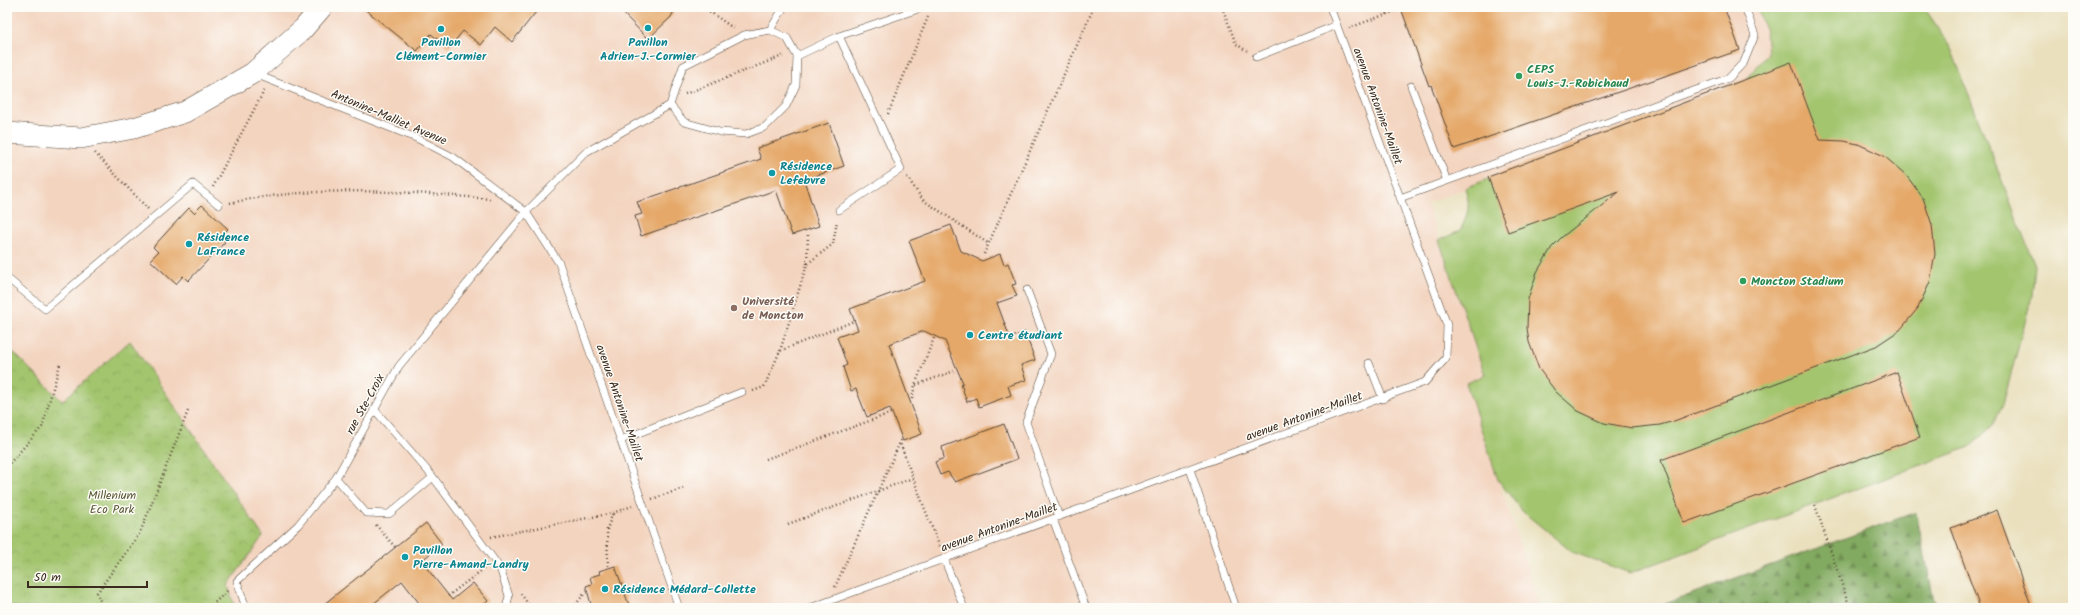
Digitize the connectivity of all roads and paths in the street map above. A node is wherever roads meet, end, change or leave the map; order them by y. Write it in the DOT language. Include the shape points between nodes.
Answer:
graph roads {
  1 [pos="322,7"];
  2 [pos="703,7"];
  3 [pos="784,7"];
  4 [pos="924,7"];
  5 [pos="1094,7"];
  6 [pos="1222,7"];
  7 [pos="1330,7"];
  8 [pos="1745,7"];
  9 [pos="1403,8"];
  10 [pos="929,14"];
  11 [pos="1338,29"];
  12 [pos="770,30"];
  13 [pos="744,35"];
  14 [pos="839,36"];
  15 [pos="796,54"];
  16 [pos="1256,57"];
  17 [pos="261,77"];
  18 [pos="1411,86"];
  19 [pos="671,102"];
  20 [pos="882,128"];
  21 [pos="7,133"];
  22 [pos="81,138"];
  23 [pos="901,169"];
  24 [pos="1447,181"];
  25 [pos="208,196"];
  26 [pos="1400,198"];
  27 [pos="511,201"];
  28 [pos="219,205"];
  29 [pos="839,210"];
  30 [pos="526,212"];
  31 [pos="156,217"];
  32 [pos="808,235"];
  33 [pos="989,244"];
  34 [pos="984,254"];
  35 [pos="807,264"];
  36 [pos="7,278"];
  37 [pos="1026,290"];
  38 [pos="854,321"];
  39 [pos="934,338"];
  40 [pos="780,351"];
  41 [pos="1368,363"];
  42 [pos="60,364"];
  43 [pos="954,371"];
  44 [pos="915,385"];
  45 [pos="742,392"];
  46 [pos="750,392"];
  47 [pos="912,399"];
  48 [pos="1383,399"];
  49 [pos="374,410"];
  50 [pos="188,411"];
  51 [pos="891,413"];
  52 [pos="621,440"];
  53 [pos="766,459"];
  54 [pos="7,466"];
  55 [pos="1190,469"];
  56 [pos="433,477"];
  57 [pos="336,478"];
  58 [pos="913,478"];
  59 [pos="684,488"];
  60 [pos="878,491"];
  61 [pos="643,502"];
  62 [pos="1814,505"];
  63 [pos="366,513"];
  64 [pos="613,513"];
  65 [pos="1056,518"];
  66 [pos="788,524"];
  67 [pos="479,539"];
  68 [pos="395,548"];
  69 [pos="944,559"];
  70 [pos="495,560"];
  71 [pos="608,566"];
  72 [pos="237,581"];
  73 [pos="584,594"];
  74 [pos="448,596"];
  75 [pos="828,604"];
  76 [pos="103,608"];
  77 [pos="209,608"];
  78 [pos="246,608"];
  79 [pos="506,608"];
  80 [pos="573,608"];
  81 [pos="679,608"];
  82 [pos="810,608"];
  83 [pos="964,608"];
  84 [pos="1086,608"];
  85 [pos="1236,608"];
  86 [pos="1850,608"];
  1 -- 17 [label="street"];
  2 -- 13 [label="path"];
  3 -- 12 [label="lane"];
  4 -- 14 [label="lane"];
  5 -- 33 [label="path"];
  6 -- 16 [label="path" via="1236,44"];
  7 -- 11 [label="lane, avenue Antonine-Maillet"];
  8 -- 24 [label="lane" via="1755,35 1744,62 1729,78"];
  9 -- 11 [label="path"];
  10 -- 20 [label="path"];
  11 -- 16 [label="lane"];
  11 -- 26 [label="lane, avenue Antonine-Maillet"];
  12 -- 13 [label="lane"];
  12 -- 15 [label="lane" via="787,38"];
  13 -- 19 [label="lane" via="683,66"];
  14 -- 15 [label="lane"];
  14 -- 20 [label="lane"];
  15 -- 19 [label="path"];
  15 -- 19 [label="lane" via="796,86 786,106 765,127 746,134 720,132 684,122"];
  17 -- 22 [label="street" via="185,112 134,128"];
  17 -- 25 [label="path"];
  17 -- 27 [label="lane, Antonine-Malliet Avenue" via="416,138 453,157"];
  18 -- 24 [label="lane"];
  19 -- 30 [label="lane, rue Ste-Croix" via="586,152"];
  20 -- 23 [label="lane"];
  21 -- 22 [label="street"];
  22 -- 31 [label="path"];
  23 -- 29 [label="lane"];
  23 -- 33 [label="path" via="923,200"];
  24 -- 26 [label="lane"];
  25 -- 28 [label="lane"];
  25 -- 31 [label="lane" via="193,184"];
  26 -- 48 [label="lane, avenue Antonine-Maillet" via="1447,325 1446,358 1425,382"];
  27 -- 28 [label="path" via="360,191 256,197"];
  27 -- 30 [label="lane, Antonine-Malliet Avenue"];
  29 -- 35 [label="path" via="834,244"];
  30 -- 49 [label="lane, rue Ste-Croix" via="399,366"];
  30 -- 52 [label="lane, avenue Antonine-Maillet" via="559,263"];
  31 -- 36 [label="lane" via="46,309"];
  32 -- 35 [label="path"];
  33 -- 34 [label="path"];
  35 -- 40 [label="path"];
  37 -- 65 [label="lane" via="1051,354 1026,422"];
  38 -- 40 [label="path"];
  39 -- 44 [label="path"];
  40 -- 46 [label="path" via="764,387"];
  41 -- 48 [label="lane"];
  42 -- 54 [label="path" via="42,427"];
  43 -- 44 [label="path"];
  44 -- 47 [label="path"];
  45 -- 52 [label="lane"];
  48 -- 55 [label="lane, avenue Antonine-Maillet"];
  49 -- 56 [label="lane"];
  49 -- 57 [label="lane, rue Ste-Croix"];
  50 -- 76 [label="path" via="140,533 97,593"];
  51 -- 53 [label="path"];
  52 -- 61 [label="lane, avenue Antonine-Maillet"];
  55 -- 65 [label="lane, avenue Antonine-Maillet"];
  55 -- 85 [label="lane"];
  56 -- 63 [label="lane" via="389,514"];
  56 -- 67 [label="lane"];
  57 -- 63 [label="lane"];
  57 -- 72 [label="lane, rue Ste-Croix" via="298,525"];
  58 -- 60 [label="path"];
  58 -- 60 [label="path" via="900,441"];
  58 -- 69 [label="path"];
  59 -- 61 [label="path"];
  60 -- 66 [label="path"];
  60 -- 75 [label="path"];
  61 -- 64 [label="path"];
  61 -- 81 [label="lane, avenue Antonine-Maillet"];
  62 -- 86 [label="path"];
  63 -- 68 [label="path"];
  64 -- 67 [label="path"];
  64 -- 71 [label="path" via="607,529"];
  65 -- 69 [label="lane, avenue Antonine-Maillet"];
  65 -- 84 [label="lane"];
  67 -- 70 [label="lane"];
  69 -- 75 [label="lane, avenue Antonine-Maillet"];
  69 -- 83 [label="lane"];
  70 -- 74 [label="path"];
  70 -- 79 [label="lane" via="509,596"];
  72 -- 77 [label="path"];
  72 -- 78 [label="lane"];
  73 -- 80 [label="path"];
  75 -- 82 [label="lane, avenue Antonine-Maillet"];
}
